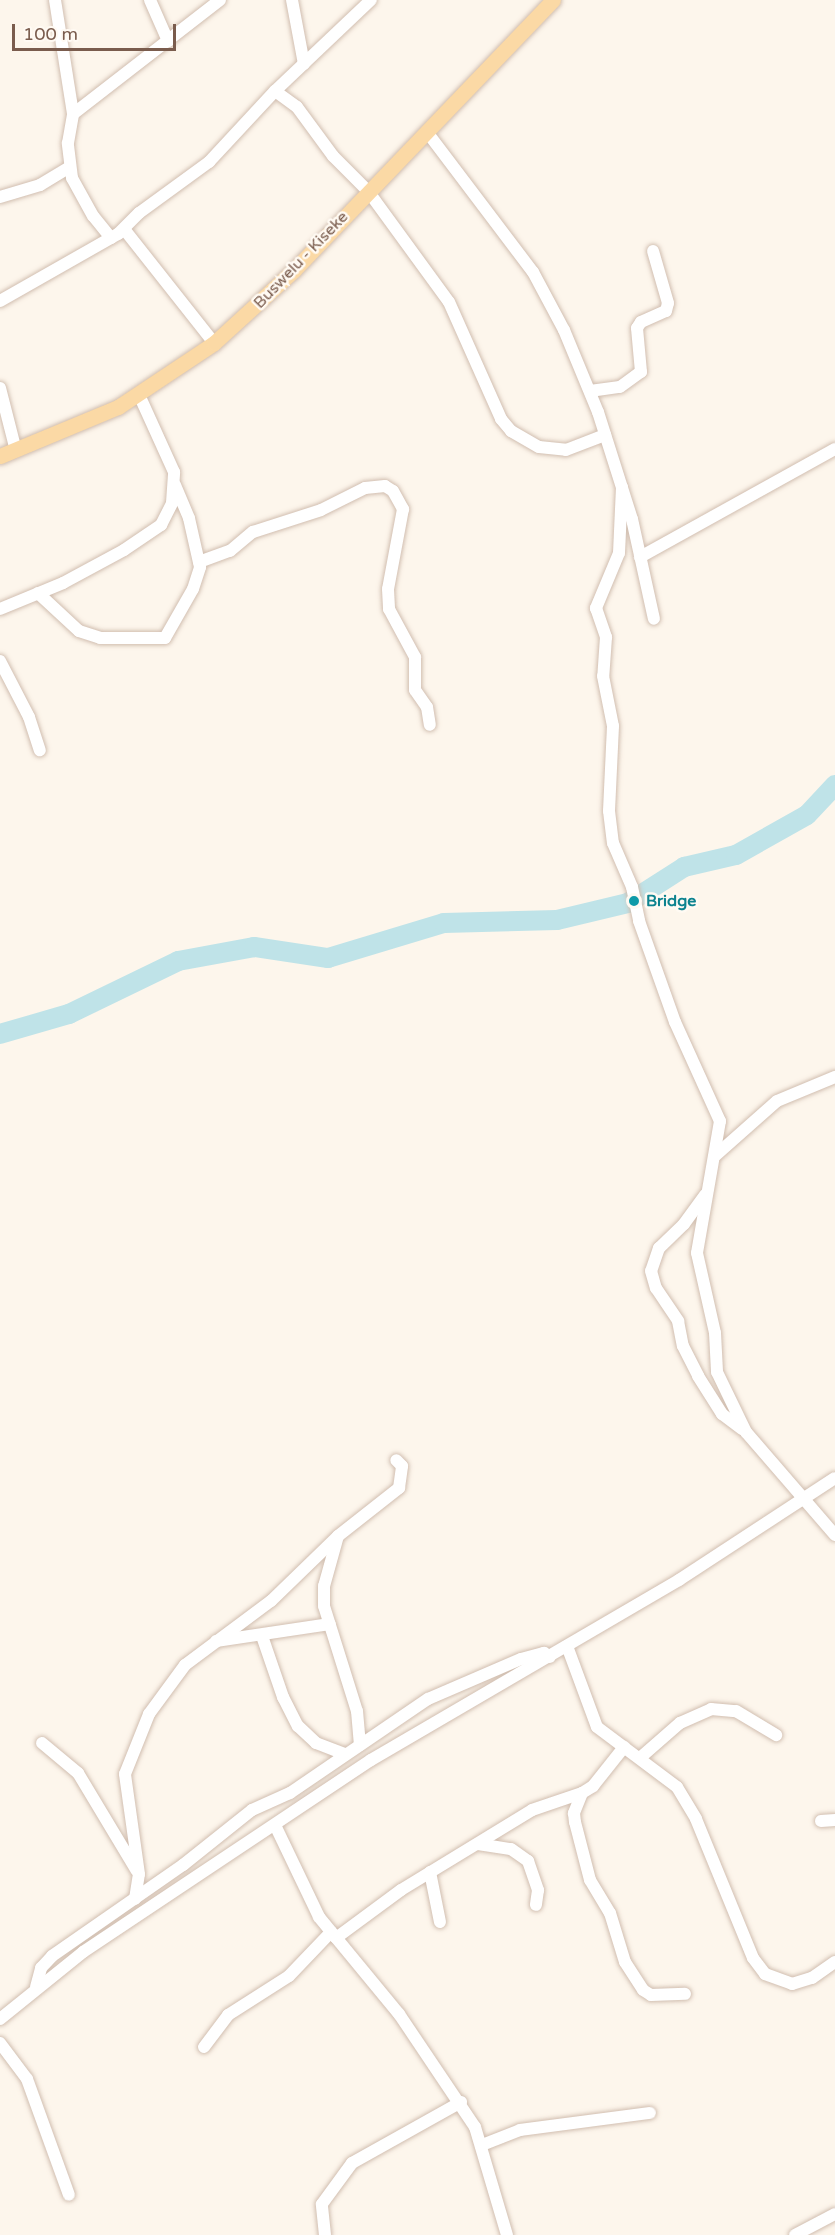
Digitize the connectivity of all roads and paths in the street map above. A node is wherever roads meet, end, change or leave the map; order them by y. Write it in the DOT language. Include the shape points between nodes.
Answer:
graph roads {
  1 [pos="55,0"];
  2 [pos="150,0"];
  3 [pos="220,0"];
  4 [pos="292,0"];
  5 [pos="371,0"];
  6 [pos="553,0"];
  7 [pos="168,41"];
  8 [pos="304,64"];
  9 [pos="275,91"];
  10 [pos="73,114"];
  11 [pos="427,132"];
  12 [pos="70,167"];
  13 [pos="368,191"];
  14 [pos="0,197"];
  15 [pos="124,229"];
  16 [pos="111,238"];
  17 [pos="653,251"];
  18 [pos="0,301"];
  19 [pos="214,343"];
  20 [pos="0,388"];
  21 [pos="590,392"];
  22 [pos="139,395"];
  23 [pos="605,435"];
  24 [pos="835,449"];
  25 [pos="16,451"];
  26 [pos="0,456"];
  27 [pos="175,485"];
  28 [pos="622,487"];
  29 [pos="640,557"];
  30 [pos="199,562"];
  31 [pos="38,593"];
  32 [pos="0,609"];
  33 [pos="654,619"];
  34 [pos="1,668"];
  35 [pos="430,725"];
  36 [pos="40,750"];
  37 [pos="835,1077"];
  38 [pos="716,1155"];
  39 [pos="710,1187"];
  40 [pos="746,1432"];
  41 [pos="396,1460"];
  42 [pos="835,1478"];
  43 [pos="802,1500"];
  44 [pos="835,1535"];
  45 [pos="338,1536"];
  46 [pos="330,1624"];
  47 [pos="262,1636"];
  48 [pos="214,1641"];
  49 [pos="567,1646"];
  50 [pos="550,1656"];
  51 [pos="776,1735"];
  52 [pos="42,1743"];
  53 [pos="360,1745"];
  54 [pos="624,1747"];
  55 [pos="345,1754"];
  56 [pos="641,1757"];
  57 [pos="582,1793"];
  58 [pos="835,1820"];
  59 [pos="821,1821"];
  60 [pos="275,1825"];
  61 [pos="478,1844"];
  62 [pos="430,1872"];
  63 [pos="139,1874"];
  64 [pos="151,1888"];
  65 [pos="135,1899"];
  66 [pos="536,1905"];
  67 [pos="440,1922"];
  68 [pos="334,1935"];
  69 [pos="835,1962"];
  70 [pos="36,1987"];
  71 [pos="685,1994"];
  72 [pos="0,2019"];
  73 [pos="0,2043"];
  74 [pos="204,2047"];
  75 [pos="460,2102"];
  76 [pos="650,2114"];
  77 [pos="482,2145"];
  78 [pos="69,2195"];
  79 [pos="835,2214"];
  80 [pos="326,2235"];
  81 [pos="507,2235"];
  82 [pos="795,2235"];
  1 -- 10 [label="street"];
  2 -- 7 [label="street"];
  3 -- 7 [label="street"];
  4 -- 8 [label="street"];
  5 -- 8 [label="street"];
  6 -- 11 [label="main road, Buswelu - Kiseke"];
  7 -- 10 [label="street"];
  8 -- 9 [label="street"];
  9 -- 13 [label="street" via="297,106 333,156"];
  9 -- 15 [label="street" via="209,162 139,213"];
  10 -- 12 [label="street" via="68,143"];
  11 -- 13 [label="main road, Buswelu - Kiseke"];
  11 -- 21 [label="street" via="532,272 564,330"];
  12 -- 14 [label="street" via="40,185"];
  12 -- 16 [label="street" via="93,216"];
  13 -- 19 [label="main road, Buswelu - Kiseke" via="294,270"];
  13 -- 23 [label="street" via="449,302 501,419 511,431 539,447 566,450"];
  15 -- 16 [label="street"];
  15 -- 19 [label="street"];
  16 -- 18 [label="street"];
  17 -- 21 [label="street" via="668,303 666,311 641,322 638,328 641,372 620,387"];
  19 -- 22 [label="main road, Buswelu - Kiseke"];
  20 -- 25 [label="street"];
  21 -- 23 [label="street"];
  22 -- 25 [label="main road, Buswelu - Kiseke" via="97,418"];
  22 -- 27 [label="street" via="169,459"];
  23 -- 28 [label="street"];
  24 -- 29 [label="street"];
  25 -- 26 [label="main road, Buswelu - Kiseke"];
  27 -- 30 [label="street" via="189,518"];
  27 -- 31 [label="street" via="172,502 160,525 146,538"];
  28 -- 29 [label="street"];
  28 -- 38 [label="street" via="619,553 596,616 606,637 603,676 613,726 609,811 613,843 632,887 639,921 675,1022 720,1121"];
  29 -- 33 [label="street"];
  30 -- 31 [label="street" via="198,577 169,634 158,640 100,638 79,632"];
  30 -- 35 [label="street" via="230,551 253,532 321,510 365,488 385,486 393,491 403,509 388,589 389,609 415,657 415,690 427,707"];
  31 -- 32 [label="street"];
  34 -- 36 [label="street" via="29,717"];
  37 -- 38 [label="street" via="777,1101"];
  38 -- 39 [label="street"];
  39 -- 40 [label="street" via="697,1253 715,1333 717,1372"];
  39 -- 40 [label="street" via="684,1224 660,1248 651,1271 656,1288 678,1321 698,1376 722,1414"];
  40 -- 43 [label="street"];
  41 -- 45 [label="street" via="402,1466 399,1488"];
  42 -- 43 [label="street"];
  43 -- 44 [label="street"];
  43 -- 49 [label="street"];
  45 -- 46 [label="street" via="324,1586"];
  45 -- 48 [label="street" via="271,1601"];
  46 -- 47 [label="street"];
  46 -- 53 [label="street" via="357,1711"];
  47 -- 48 [label="street"];
  47 -- 55 [label="street" via="283,1697 298,1726 316,1743"];
  48 -- 63 [label="street" via="185,1665 169,1685 128,1759 125,1774"];
  49 -- 50 [label="street"];
  49 -- 54 [label="street" via="592,1720"];
  50 -- 53 [label="street" via="544,1653 521,1659 437,1695"];
  50 -- 60 [label="street" via="456,1708"];
  51 -- 56 [label="street" via="736,1711 711,1709 680,1723"];
  52 -- 63 [label="street" via="78,1773"];
  53 -- 55 [label="street"];
  54 -- 56 [label="street"];
  54 -- 57 [label="street" via="593,1786"];
  55 -- 64 [label="street" via="290,1793 252,1810"];
  56 -- 69 [label="street" via="677,1787 696,1819 753,1958 765,1974 792,1984 812,1978"];
  57 -- 61 [label="street" via="552,1800"];
  57 -- 71 [label="street" via="573,1813 574,1822 590,1880 610,1913 625,1962 643,1990 651,1995"];
  58 -- 59 [label="street"];
  60 -- 68 [label="street" via="308,1900"];
  60 -- 70 [label="street"];
  61 -- 62 [label="street"];
  61 -- 66 [label="street" via="511,1849 528,1862 538,1890"];
  62 -- 67 [label="street"];
  62 -- 68 [label="street"];
  63 -- 64 [label="street"];
  63 -- 65 [label="street"];
  64 -- 65 [label="street"];
  65 -- 70 [label="street" via="52,1956 40,1968"];
  68 -- 74 [label="street" via="289,1976 228,2015"];
  68 -- 75 [label="street" via="399,2014"];
  70 -- 72 [label="street"];
  73 -- 78 [label="street" via="27,2079"];
  75 -- 77 [label="street"];
  75 -- 80 [label="street" via="352,2163 322,2204"];
  76 -- 77 [label="street" via="520,2130"];
  77 -- 81 [label="street"];
  79 -- 82 [label="street"];
}
